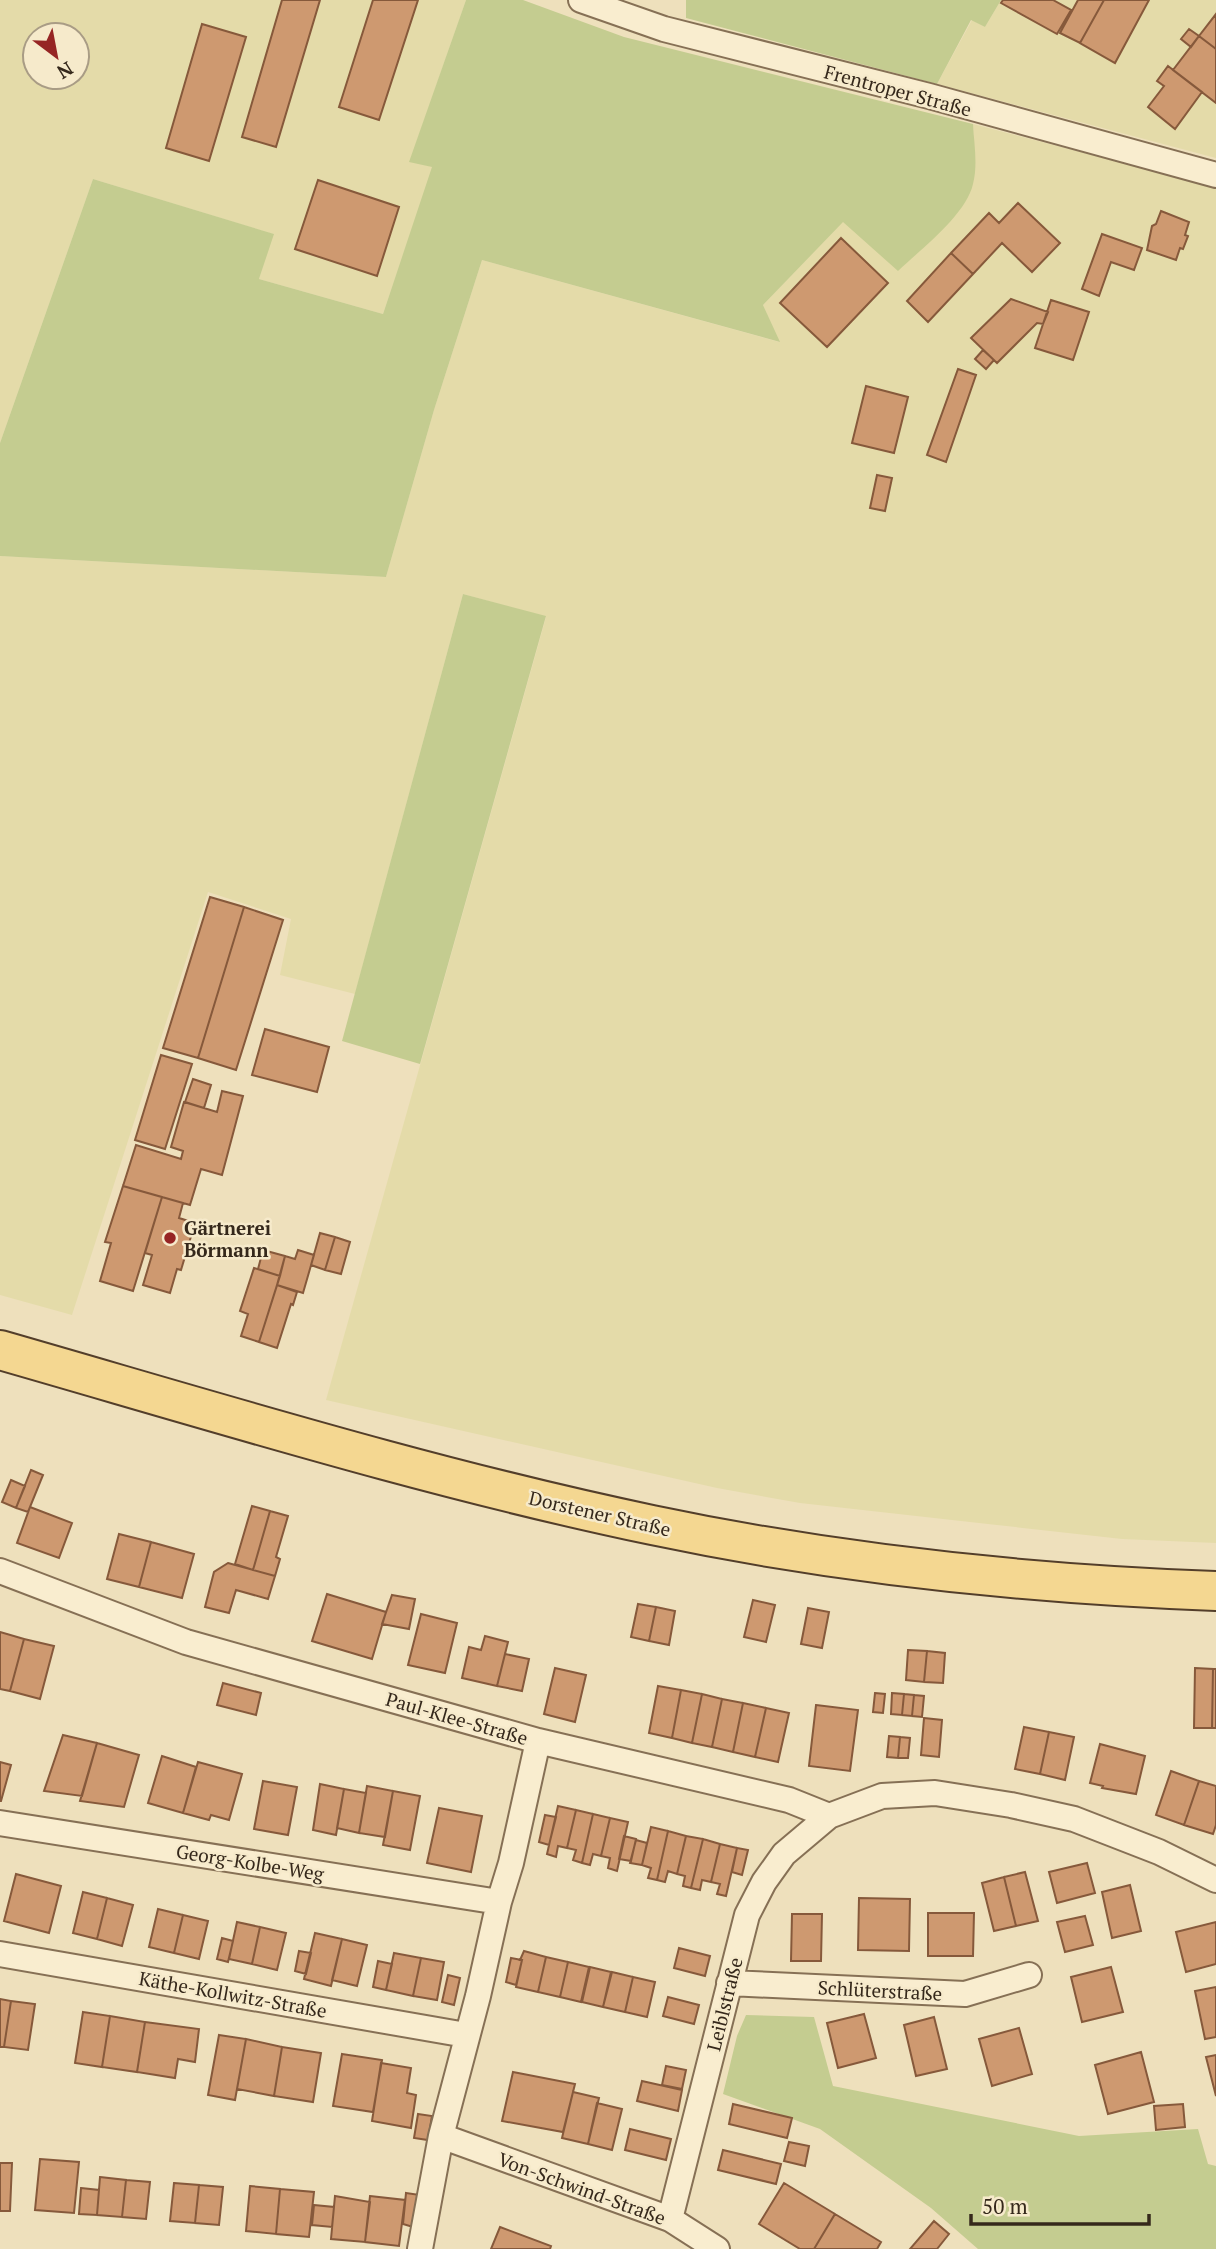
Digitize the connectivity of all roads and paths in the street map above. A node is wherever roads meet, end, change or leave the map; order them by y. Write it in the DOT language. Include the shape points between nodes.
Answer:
graph roads {
  1 [pos="581,0"];
  2 [pos="1216,175"];
  3 [pos="0,1350"];
  4 [pos="0,1571"];
  5 [pos="1216,1591"];
  6 [pos="538,1741"];
  7 [pos="829,1816"];
  8 [pos="0,1823"];
  9 [pos="1216,1880"];
  10 [pos="499,1902"];
  11 [pos="0,1954"];
  12 [pos="1029,1975"];
  13 [pos="729,1983"];
  14 [pos="467,2035"];
  15 [pos="442,2136"];
  16 [pos="670,2219"];
  17 [pos="421,2249"];
  18 [pos="717,2249"];
  1 -- 2 [label="street, Frentroper Straße" via="664,29"];
  3 -- 5 [label="main road, Dorstener Straße" via="489,1487 654,1525 910,1568"];
  4 -- 6 [label="street, Paul-Klee-Straße" via="186,1642"];
  6 -- 7 [label="street" via="789,1800"];
  6 -- 10 [label="street, Paul-Klee-Straße"];
  7 -- 9 [label="street, Leiblstraße" via="895,1795 935,1793 1011,1805 1074,1819"];
  7 -- 13 [label="street, Leiblstraße" via="784,1854 764,1882 747,1915"];
  8 -- 10 [label="street, Georg-Kolbe-Weg"];
  10 -- 14 [label="street, Paul-Klee-Straße"];
  11 -- 14 [label="street, Käthe-Kollwitz-Straße"];
  12 -- 13 [label="street, Schlüterstraße" via="965,1994"];
  13 -- 16 [label="street, Leiblstraße"];
  14 -- 15 [label="street, Paul-Klee-Straße"];
  15 -- 16 [label="street, Von-Schwind-Straße"];
  15 -- 17 [label="street, Paul-Klee-Straße"];
  16 -- 18 [label="street, Von-Schwind-Straße"];
}
